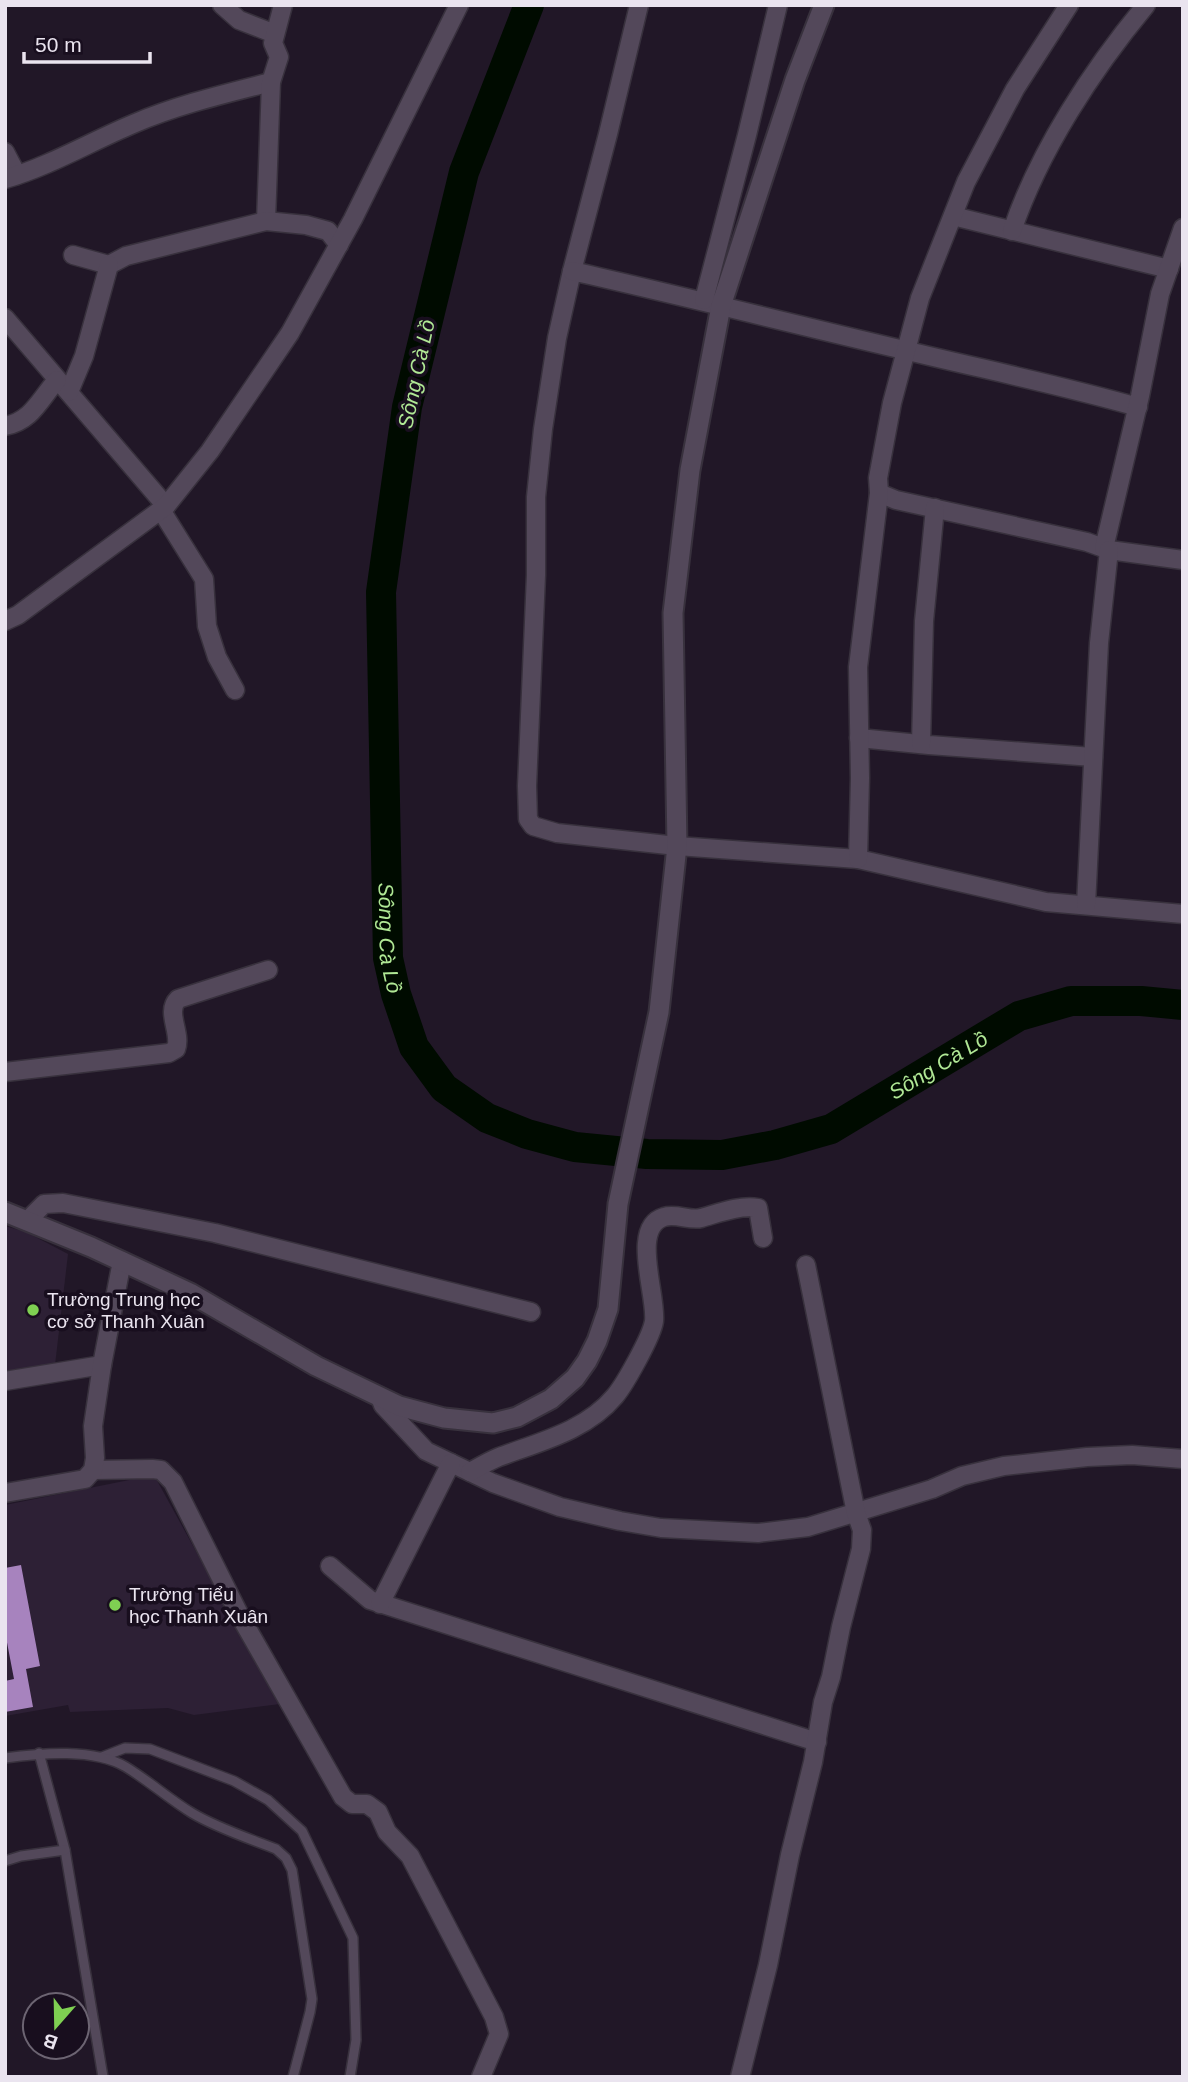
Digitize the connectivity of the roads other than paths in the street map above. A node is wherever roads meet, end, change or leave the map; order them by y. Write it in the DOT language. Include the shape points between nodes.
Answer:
graph roads {
  1 [pos="222,5"];
  2 [pos="283,5"];
  3 [pos="458,5"];
  4 [pos="639,5"];
  5 [pos="778,5"];
  6 [pos="824,5"];
  7 [pos="1069,5"];
  8 [pos="1146,5"];
  9 [pos="275,34"];
  10 [pos="271,82"];
  11 [pos="5,152"];
  12 [pos="11,177"];
  13 [pos="953,216"];
  14 [pos="267,221"];
  15 [pos="1183,228"];
  16 [pos="1012,231"];
  17 [pos="339,245"];
  18 [pos="73,256"];
  19 [pos="109,265"];
  20 [pos="1169,269"];
  21 [pos="572,271"];
  22 [pos="712,303"];
  23 [pos="5,318"];
  24 [pos="906,351"];
  25 [pos="63,386"];
  26 [pos="1138,407"];
  27 [pos="5,426"];
  28 [pos="879,493"];
  29 [pos="164,508"];
  30 [pos="935,508"];
  31 [pos="1106,549"];
  32 [pos="1183,560"];
  33 [pos="5,621"];
  34 [pos="235,690"];
  35 [pos="859,738"];
  36 [pos="920,744"];
  37 [pos="1093,757"];
  38 [pos="677,846"];
  39 [pos="858,859"];
  40 [pos="1086,905"];
  41 [pos="1183,914"];
  42 [pos="268,970"];
  43 [pos="5,1072"];
  44 [pos="5,1212"];
  45 [pos="27,1221"];
  46 [pos="763,1238"];
  47 [pos="122,1261"];
  48 [pos="807,1265"];
  49 [pos="531,1312"];
  50 [pos="102,1365"];
  51 [pos="5,1381"];
  52 [pos="380,1397"];
  53 [pos="1183,1459"];
  54 [pos="452,1463"];
  55 [pos="93,1470"];
  56 [pos="470,1472"];
  57 [pos="5,1493"];
  58 [pos="856,1513"];
  59 [pos="330,1566"];
  60 [pos="380,1604"];
  61 [pos="817,1742"];
  62 [pos="39,1753"];
  63 [pos="102,1757"];
  64 [pos="5,1758"];
  65 [pos="65,1850"];
  66 [pos="5,1861"];
  67 [pos="103,2077"];
  68 [pos="293,2077"];
  69 [pos="350,2077"];
  70 [pos="481,2077"];
  71 [pos="740,2077"];
  1 -- 9 [label="street" via="239,20"];
  2 -- 9 [label="street"];
  3 -- 17 [label="street"];
  4 -- 21 [label="street"];
  5 -- 22 [label="street"];
  6 -- 22 [label="street"];
  7 -- 13 [label="street" via="1015,89"];
  8 -- 16 [label="street" via="1113,44 1051,142"];
  9 -- 10 [label="street" via="273,43 279,57"];
  10 -- 12 [label="street" via="173,108"];
  10 -- 14 [label="street"];
  11 -- 12 [label="street"];
  13 -- 16 [label="street"];
  13 -- 24 [label="street" via="920,298"];
  14 -- 17 [label="street" via="328,231"];
  14 -- 19 [label="street"];
  15 -- 20 [label="street"];
  16 -- 20 [label="street"];
  17 -- 29 [label="street" via="290,334 210,451"];
  18 -- 19 [label="street"];
  19 -- 25 [label="street" via="83,356"];
  20 -- 26 [label="street"];
  21 -- 22 [label="street"];
  21 -- 38 [label="street" via="557,338 536,497 528,819 533,826 557,833"];
  22 -- 24 [label="street"];
  22 -- 38 [label="street" via="673,613"];
  23 -- 25 [label="street"];
  24 -- 26 [label="street"];
  24 -- 28 [label="street" via="892,403"];
  25 -- 27 [label="street" via="18,424"];
  25 -- 29 [label="street"];
  26 -- 31 [label="street"];
  28 -- 30 [label="street"];
  28 -- 35 [label="street" via="858,667"];
  29 -- 33 [label="street"];
  29 -- 34 [label="street" via="204,579 207,626"];
  30 -- 31 [label="street"];
  30 -- 36 [label="street" via="924,621"];
  31 -- 32 [label="street"];
  31 -- 37 [label="street"];
  35 -- 36 [label="street"];
  35 -- 39 [label="street"];
  36 -- 37 [label="street"];
  37 -- 40 [label="street"];
  38 -- 39 [label="street"];
  38 -- 52 [label="street" via="659,1012 618,1204 608,1309 587,1361 551,1399 517,1417 493,1423 444,1418"];
  39 -- 40 [label="street" via="1046,902"];
  40 -- 41 [label="street"];
  42 -- 43 [label="street" via="173,1003 178,1043 169,1053"];
  44 -- 45 [label="street"];
  45 -- 47 [label="street"];
  45 -- 49 [label="street" via="44,1203 63,1203 215,1233"];
  46 -- 56 [label="street" via="758,1208 697,1220 664,1217 653,1224 646,1238 654,1321 639,1358 616,1395 600,1412 555,1438"];
  47 -- 50 [label="street"];
  47 -- 52 [label="street"];
  48 -- 58 [label="street"];
  50 -- 51 [label="street"];
  50 -- 55 [label="street" via="93,1426"];
  52 -- 54 [label="street" via="426,1451"];
  53 -- 58 [label="street" via="1132,1455 1004,1466"];
  54 -- 56 [label="street"];
  54 -- 60 [label="street"];
  55 -- 57 [label="street" via="85,1479"];
  55 -- 70 [label="street" via="161,1470 173,1482 240,1616 343,1797 378,1812 387,1832 410,1856 494,2017 499,2034"];
  56 -- 58 [label="street" via="561,1507 661,1528 758,1532 808,1527"];
  58 -- 61 [label="street" via="862,1530 861,1549"];
  59 -- 60 [label="street"];
  60 -- 61 [label="street"];
  61 -- 71 [label="street"];
  62 -- 63 [label="lane"];
  62 -- 64 [label="lane"];
  62 -- 65 [label="lane"];
  63 -- 68 [label="lane" via="125,1766 192,1813 276,1849 286,1858 292,1870 312,1999"];
  63 -- 69 [label="lane" via="125,1748 150,1749 234,1780 268,1800 302,1831 353,1938 356,2040"];
  65 -- 66 [label="lane"];
  65 -- 67 [label="lane"];
}
